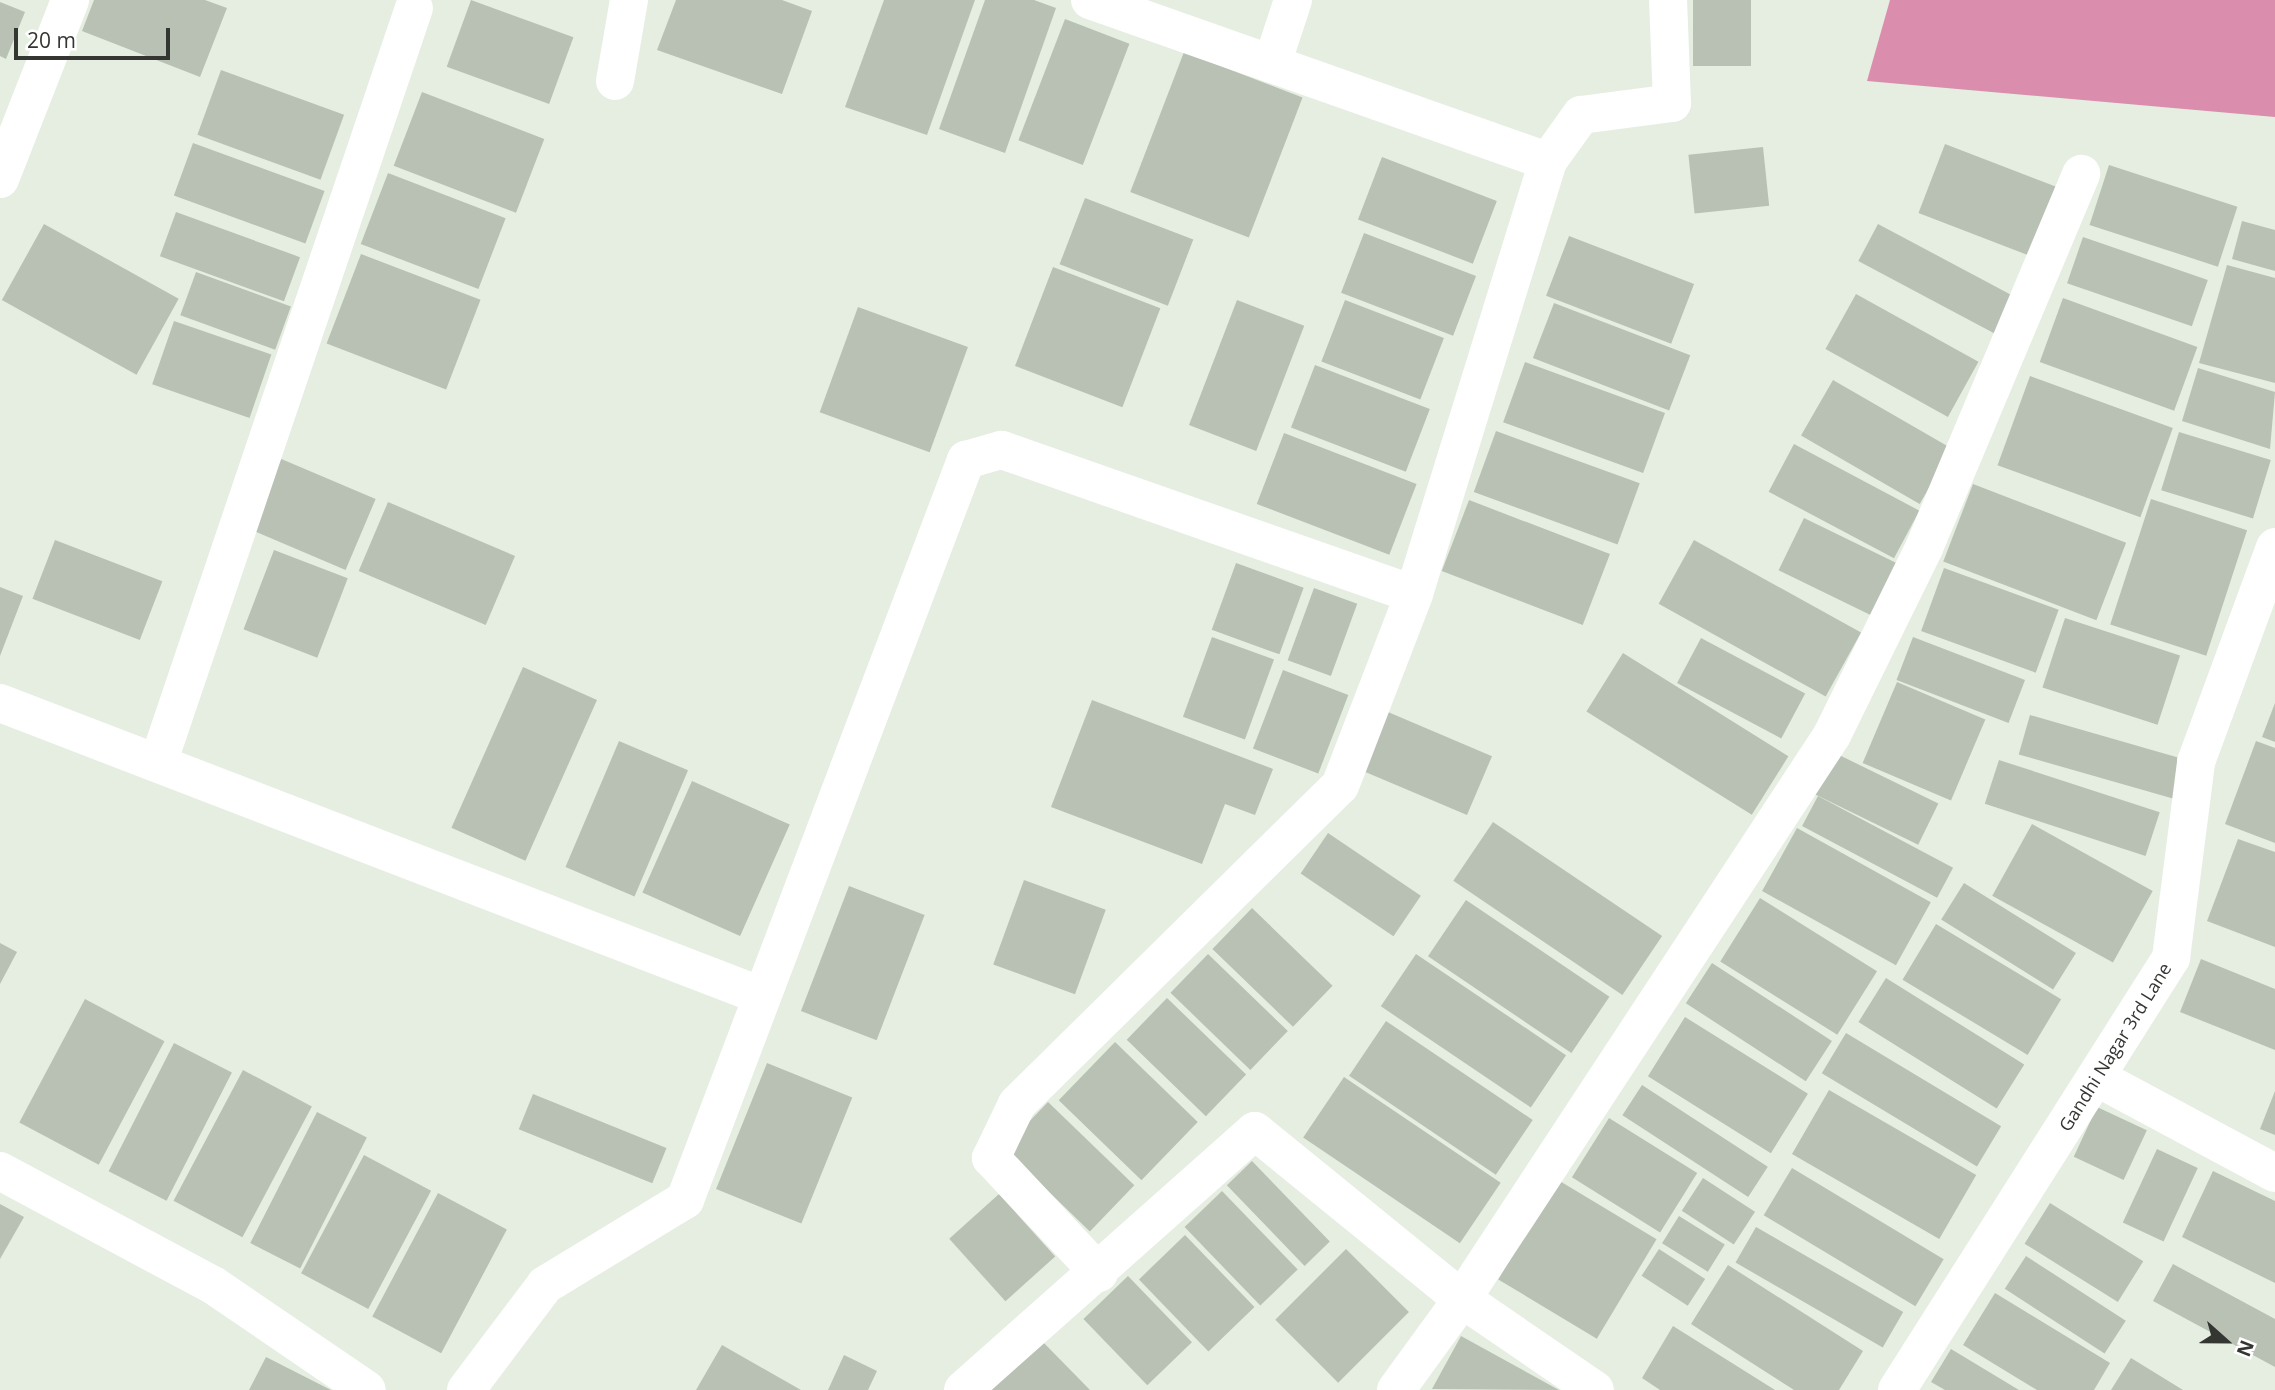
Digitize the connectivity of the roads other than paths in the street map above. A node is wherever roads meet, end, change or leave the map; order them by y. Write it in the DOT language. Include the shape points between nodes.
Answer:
graph roads {
  1 [pos="69,0"];
  2 [pos="629,0"];
  3 [pos="1090,0"];
  4 [pos="1293,0"];
  5 [pos="1668,0"];
  6 [pos="414,8"];
  7 [pos="1272,64"];
  8 [pos="615,80"];
  9 [pos="1548,160"];
  10 [pos="2081,174"];
  11 [pos="0,179"];
  12 [pos="2275,547"];
  13 [pos="1414,594"];
  14 [pos="0,703"];
  15 [pos="158,763"];
  16 [pos="762,996"];
  17 [pos="2096,1077"];
  18 [pos="0,1171"];
  19 [pos="2275,1173"];
  20 [pos="1099,1273"];
  21 [pos="1462,1299"];
  22 [pos="367,1390"];
  23 [pos="466,1390"];
  24 [pos="963,1390"];
  25 [pos="1396,1390"];
  26 [pos="1595,1390"];
  27 [pos="1897,1390"];
  1 -- 11 [label="street"];
  2 -- 8 [label="street"];
  3 -- 7 [label="street"];
  4 -- 7 [label="street"];
  5 -- 9 [label="street" via="1672,103 1581,115"];
  6 -- 15 [label="street"];
  7 -- 9 [label="street"];
  9 -- 13 [label="street"];
  10 -- 21 [label="street" via="1924,548 1832,735"];
  12 -- 17 [label="street, Gandhi Nagar 3rd Lane" via="2196,762 2171,957"];
  13 -- 16 [label="street" via="1002,450 966,460"];
  13 -- 20 [label="street" via="1340,786 1017,1104 991,1158"];
  14 -- 15 [label="street"];
  15 -- 16 [label="street"];
  16 -- 23 [label="street" via="685,1200 545,1285"];
  17 -- 19 [label="street"];
  17 -- 27 [label="street, Gandhi Nagar 3rd Lane"];
  18 -- 22 [label="street" via="213,1285"];
  20 -- 21 [label="street" via="1255,1131"];
  20 -- 24 [label="street"];
  21 -- 25 [label="street"];
  21 -- 26 [label="street"];
}
